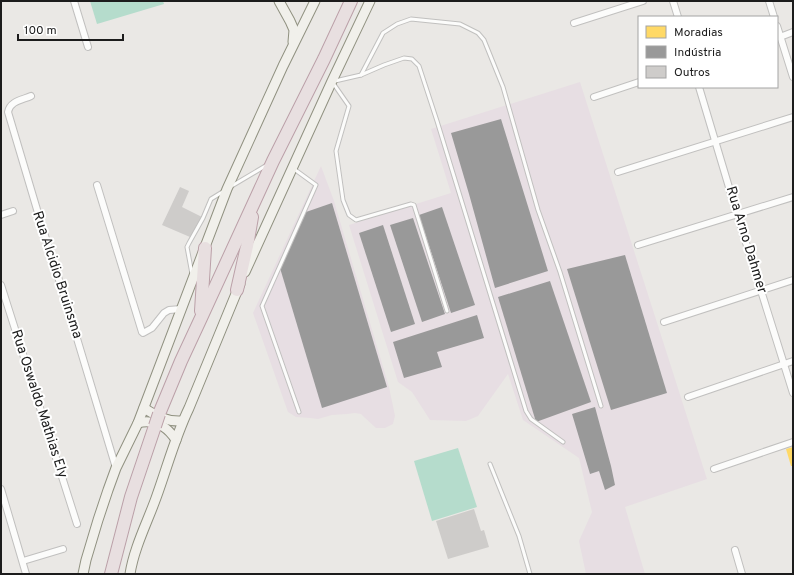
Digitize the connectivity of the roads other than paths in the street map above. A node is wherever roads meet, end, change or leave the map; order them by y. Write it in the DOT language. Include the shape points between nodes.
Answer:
graph roads {
  1 [pos="74,1"];
  2 [pos="279,1"];
  3 [pos="315,1"];
  4 [pos="351,1"];
  5 [pos="370,1"];
  6 [pos="643,1"];
  7 [pos="673,1"];
  8 [pos="769,1"];
  9 [pos="678,16"];
  10 [pos="774,16"];
  11 [pos="574,23"];
  12 [pos="778,30"];
  13 [pos="793,32"];
  14 [pos="780,37"];
  15 [pos="292,47"];
  16 [pos="88,48"];
  17 [pos="362,75"];
  18 [pos="793,76"];
  19 [pos="332,81"];
  20 [pos="638,82"];
  21 [pos="699,88"];
  22 [pos="31,96"];
  23 [pos="594,97"];
  24 [pos="793,117"];
  25 [pos="715,141"];
  26 [pos="274,161"];
  27 [pos="292,168"];
  28 [pos="618,172"];
  29 [pos="97,185"];
  30 [pos="227,189"];
  31 [pos="793,197"];
  32 [pos="255,202"];
  33 [pos="13,211"];
  34 [pos="737,214"];
  35 [pos="1,215"];
  36 [pos="638,245"];
  37 [pos="205,248"];
  38 [pos="193,280"];
  39 [pos="793,280"];
  40 [pos="1,285"];
  41 [pos="237,290"];
  42 [pos="761,290"];
  43 [pos="181,309"];
  44 [pos="447,311"];
  45 [pos="201,318"];
  46 [pos="664,322"];
  47 [pos="793,361"];
  48 [pos="784,364"];
  49 [pos="793,394"];
  50 [pos="688,397"];
  51 [pos="601,406"];
  52 [pos="144,408"];
  53 [pos="299,412"];
  54 [pos="182,421"];
  55 [pos="138,423"];
  56 [pos="176,440"];
  57 [pos="563,442"];
  58 [pos="793,442"];
  59 [pos="490,464"];
  60 [pos="116,468"];
  61 [pos="714,469"];
  62 [pos="1,489"];
  63 [pos="77,524"];
  64 [pos="63,549"];
  65 [pos="735,550"];
  66 [pos="23,561"];
  67 [pos="26,574"];
  68 [pos="83,574"];
  69 [pos="110,574"];
  70 [pos="130,574"];
  71 [pos="530,574"];
  72 [pos="742,574"];
  1 -- 16 [label="street"];
  2 -- 15 [label="main road" via="294,30"];
  3 -- 15 [label="main road"];
  4 -- 26 [label="highway"];
  5 -- 19 [label="main road"];
  6 -- 11 [label="street"];
  7 -- 9 [label="street"];
  8 -- 10 [label="street"];
  12 -- 14 [label="street"];
  13 -- 14 [label="street"];
  14 -- 18 [label="street"];
  15 -- 30 [label="main road"];
  17 -- 19 [label="lane"];
  17 -- 51 [label="lane" via="383,34 397,24 411,19 460,24 478,33 484,40 503,87 533,196 560,272"];
  17 -- 57 [label="lane" via="404,58 412,59 419,66 526,411 531,419"];
  19 -- 27 [label="main road"];
  19 -- 44 [label="lane" via="349,106 336,151 342,200 350,216 356,220 414,205"];
  20 -- 23 [label="street"];
  21 -- 25 [label="street, Rua Arno Dahmer"];
  22 -- 60 [label="street, Rua Alcidio Bruinsma" via="13,103 8,112"];
  24 -- 25 [label="street"];
  25 -- 28 [label="street"];
  25 -- 34 [label="street, Rua Arno Dahmer"];
  26 -- 30 [label="lane"];
  26 -- 32 [label="highway"];
  27 -- 41 [label="main road"];
  27 -- 53 [label="lane" via="316,185 262,306"];
  29 -- 43 [label="street" via="142,332 152,328 169,310"];
  30 -- 37 [label="main road"];
  30 -- 38 [label="lane" via="211,199 187,247"];
  31 -- 34 [label="street"];
  32 -- 41 [label="highway"];
  32 -- 45 [label="highway"];
  33 -- 35 [label="street"];
  34 -- 36 [label="street"];
  34 -- 42 [label="street, Rua Arno Dahmer"];
  37 -- 38 [label="main road"];
  37 -- 45 [label="highway"];
  38 -- 43 [label="main road"];
  39 -- 42 [label="street"];
  40 -- 63 [label="street, Rua Oswaldo Mathias Ely"];
  41 -- 54 [label="main road"];
  42 -- 46 [label="street"];
  42 -- 48 [label="street, Rua Arno Dahmer"];
  43 -- 52 [label="main road"];
  45 -- 69 [label="highway, bridge" via="159,414 131,497"];
  47 -- 48 [label="street"];
  48 -- 49 [label="street, Rua Arno Dahmer"];
  48 -- 50 [label="street"];
  52 -- 54 [label="main road" via="164,419"];
  52 -- 55 [label="main road"];
  54 -- 56 [label="main road"];
  55 -- 56 [label="main road" via="146,421 160,425 172,433"];
  55 -- 60 [label="main road"];
  56 -- 70 [label="main road" via="132,562"];
  58 -- 61 [label="street"];
  59 -- 71 [label="lane" via="519,536"];
  60 -- 68 [label="main road"];
  62 -- 66 [label="street"];
  64 -- 66 [label="street"];
  65 -- 72 [label="street"];
  66 -- 67 [label="street"];
}
